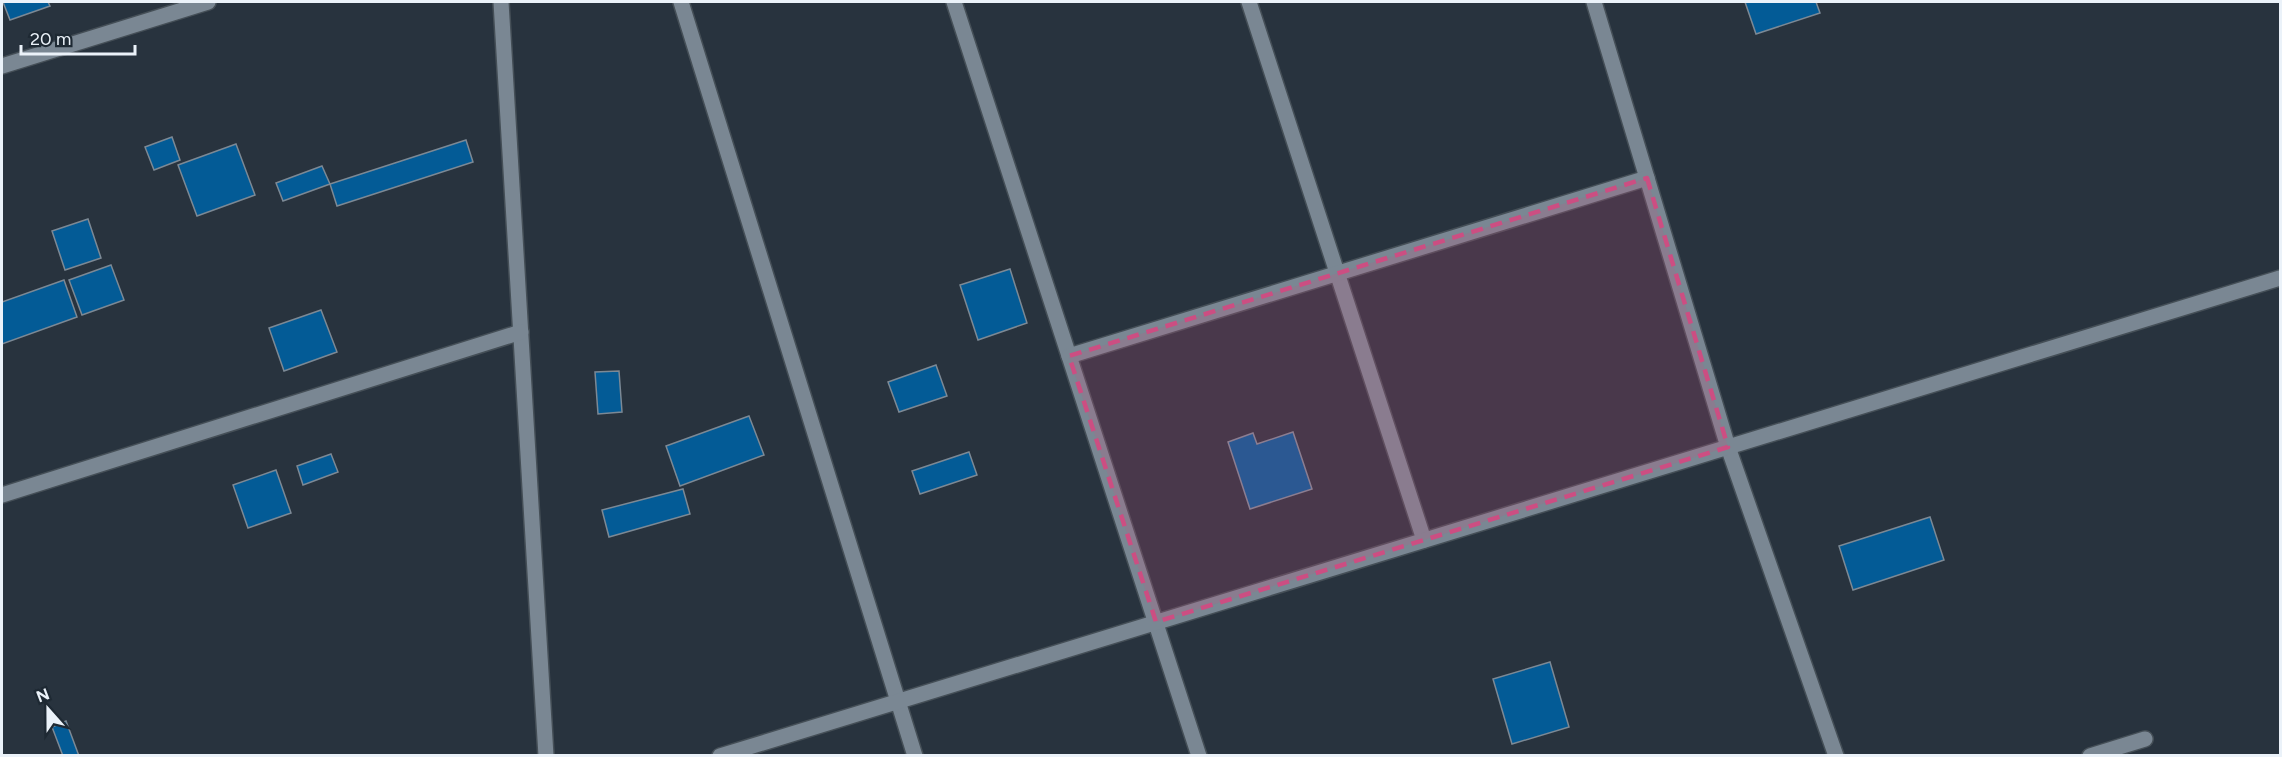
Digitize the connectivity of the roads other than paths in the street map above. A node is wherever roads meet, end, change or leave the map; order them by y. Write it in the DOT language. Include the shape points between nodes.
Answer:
graph roads {
  1 [pos="208,2"];
  2 [pos="501,2"];
  3 [pos="681,2"];
  4 [pos="954,2"];
  5 [pos="1249,2"];
  6 [pos="1594,2"];
  7 [pos="2,66"];
  8 [pos="1647,178"];
  9 [pos="1337,274"];
  10 [pos="2280,278"];
  11 [pos="520,332"];
  12 [pos="1069,356"];
  13 [pos="1728,447"];
  14 [pos="2,495"];
  15 [pos="1424,540"];
  16 [pos="1156,622"];
  17 [pos="899,701"];
  18 [pos="2145,739"];
  19 [pos="546,756"];
  20 [pos="720,756"];
  21 [pos="915,756"];
  22 [pos="1199,756"];
  23 [pos="1836,756"];
  24 [pos="2090,756"];
  1 -- 7 [label="street"];
  2 -- 11 [label="street"];
  3 -- 17 [label="street"];
  4 -- 12 [label="street"];
  5 -- 9 [label="street"];
  6 -- 8 [label="street"];
  8 -- 9 [label="street"];
  8 -- 13 [label="street"];
  9 -- 12 [label="street"];
  9 -- 15 [label="street"];
  10 -- 13 [label="street"];
  11 -- 14 [label="street"];
  11 -- 19 [label="street"];
  12 -- 16 [label="street"];
  13 -- 15 [label="street"];
  13 -- 23 [label="street"];
  15 -- 16 [label="street"];
  16 -- 17 [label="street"];
  16 -- 22 [label="street"];
  17 -- 20 [label="street"];
  17 -- 21 [label="street"];
  18 -- 24 [label="street"];
}
